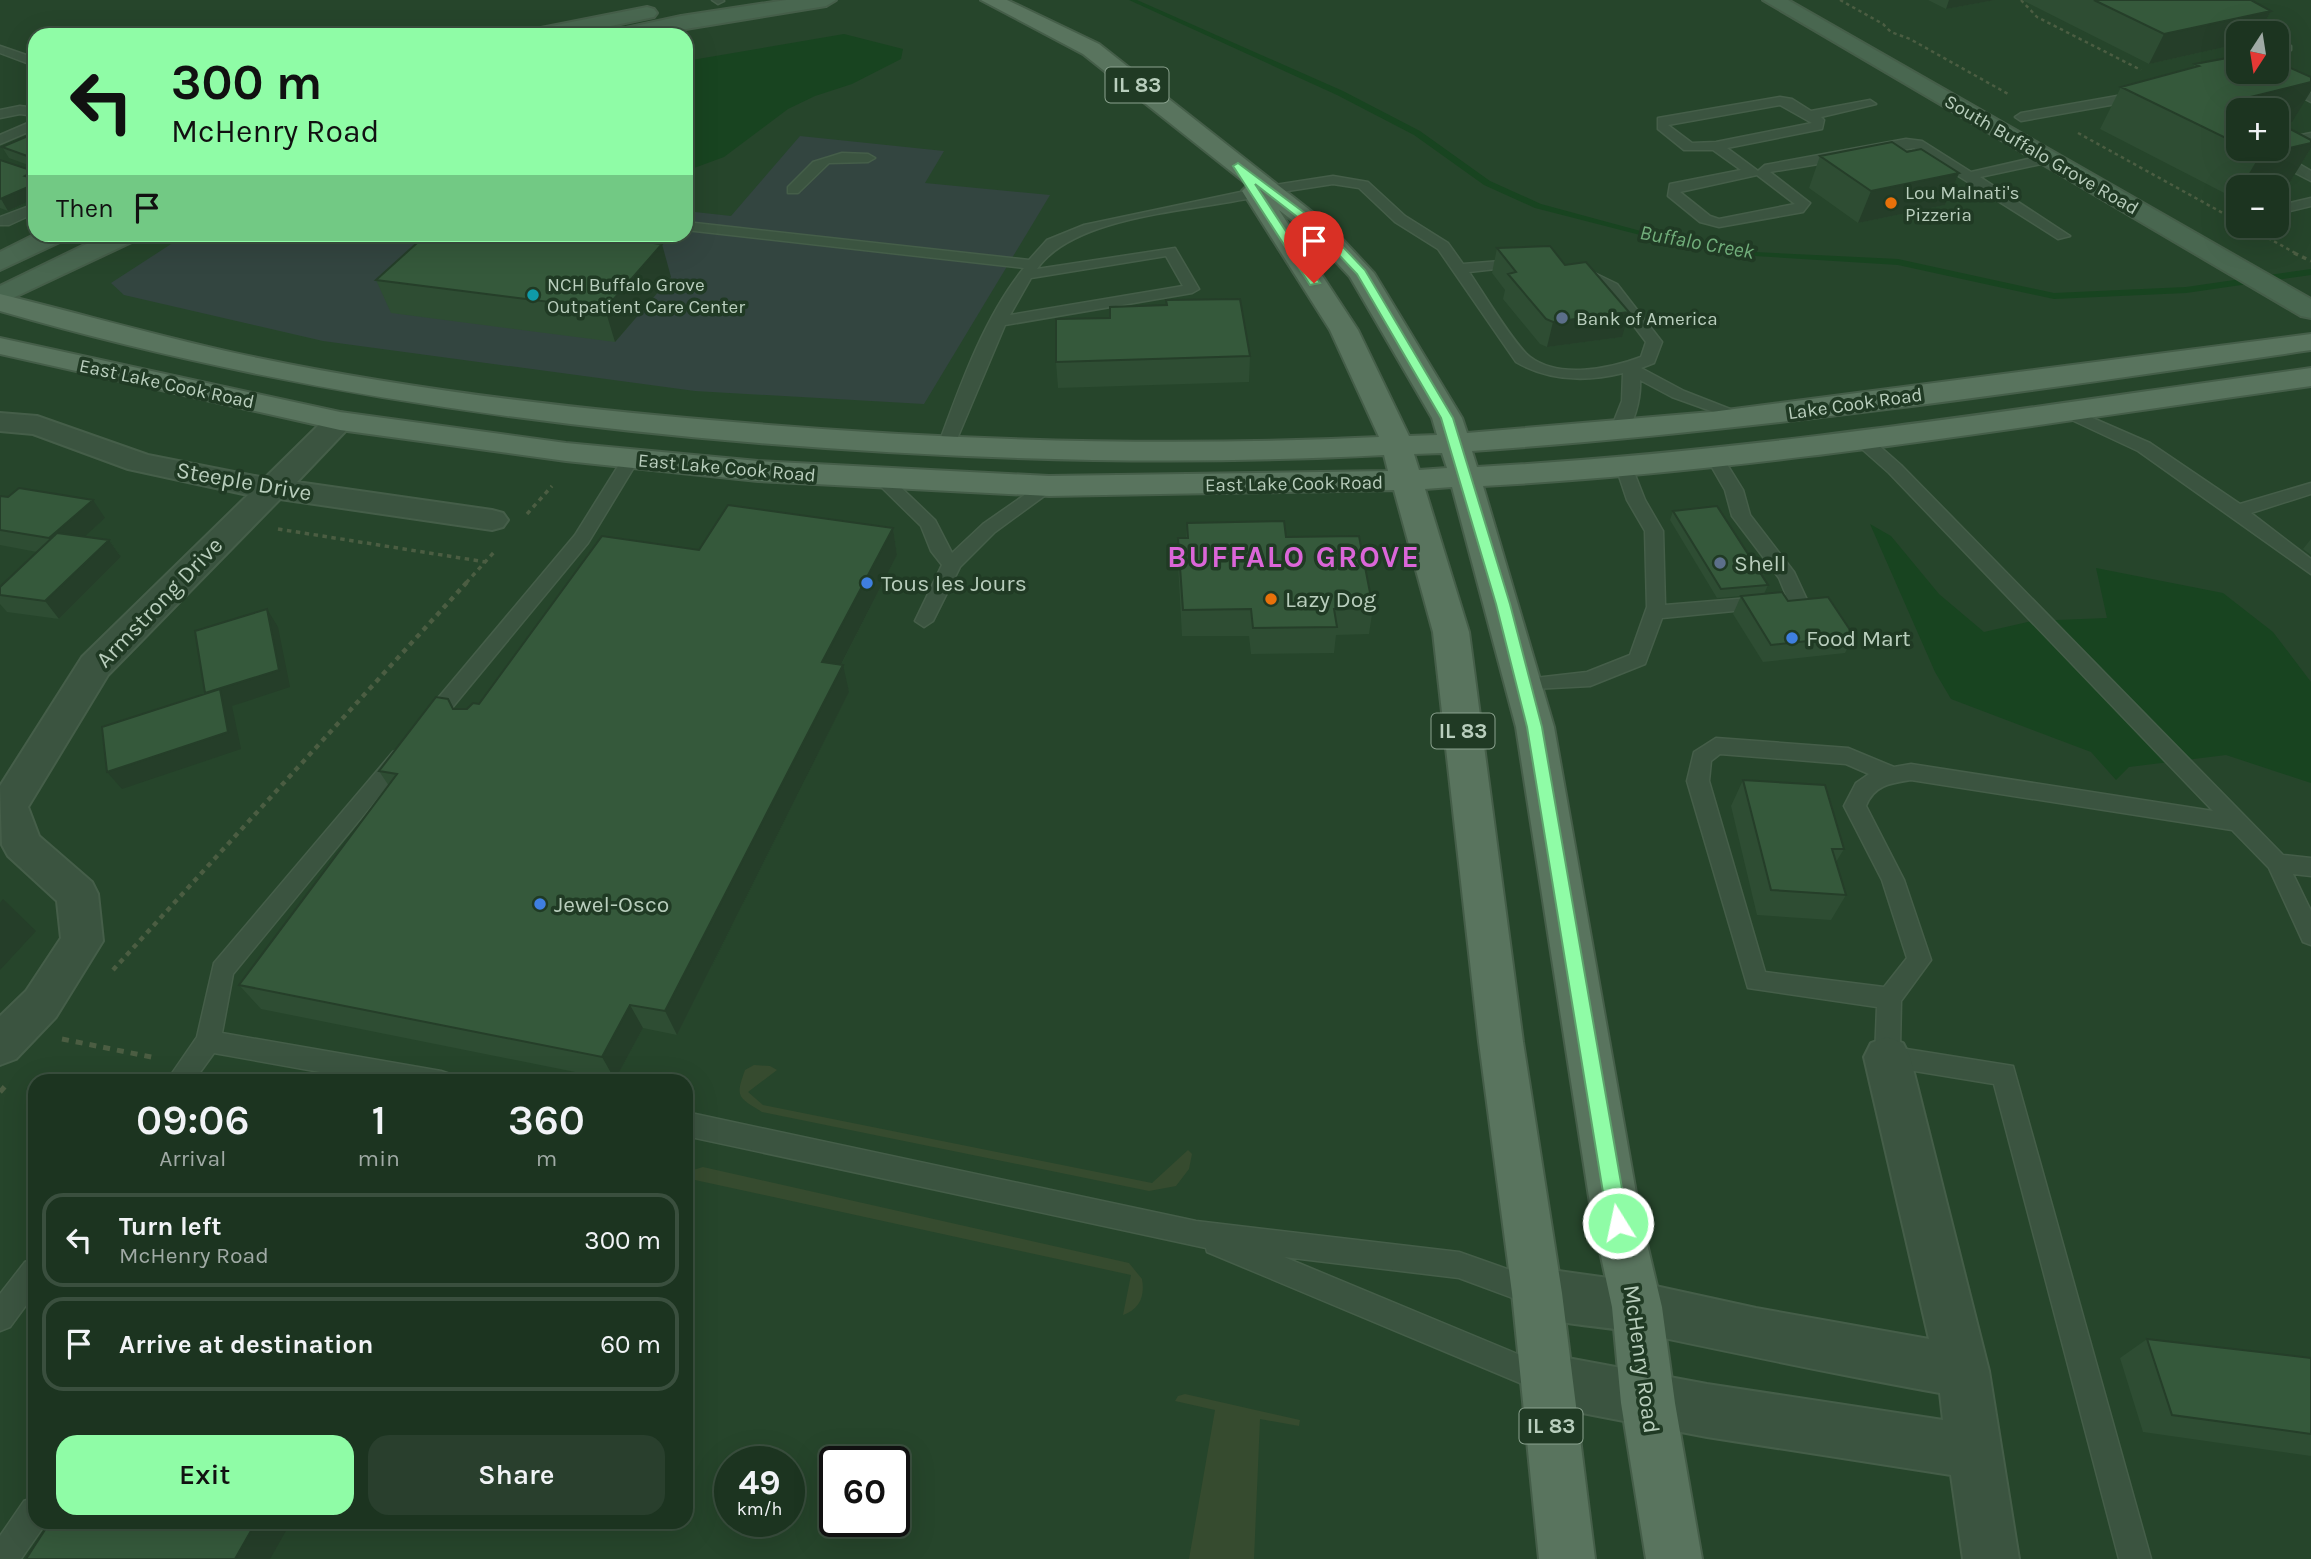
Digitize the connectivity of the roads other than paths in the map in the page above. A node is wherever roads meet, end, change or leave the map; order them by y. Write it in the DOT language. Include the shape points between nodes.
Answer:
graph roads {
  1 [pos="720,0"];
  2 [pos="826,0"];
  3 [pos="991,0"];
  4 [pos="1773,0"];
  5 [pos="1814,0"];
  6 [pos="565,28"];
  7 [pos="652,28"];
  8 [pos="0,49"];
  9 [pos="28,59"];
  10 [pos="1962,83"];
  11 [pos="2282,84"];
  12 [pos="2176,88"];
  13 [pos="2311,99"];
  14 [pos="1997,103"];
  15 [pos="1870,104"];
  16 [pos="28,112"];
  17 [pos="0,114"];
  18 [pos="1809,115"];
  19 [pos="2021,117"];
  20 [pos="28,127"];
  21 [pos="2311,137"];
  22 [pos="0,140"];
  23 [pos="1716,146"];
  24 [pos="2057,149"];
  25 [pos="868,158"];
  26 [pos="1759,170"];
  27 [pos="1969,176"];
  28 [pos="2311,177"];
  29 [pos="793,190"];
  30 [pos="1262,191"];
  31 [pos="2311,202"];
  32 [pos="2289,207"];
  33 [pos="28,211"];
  34 [pos="2200,220"];
  35 [pos="0,221"];
  36 [pos="693,227"];
  37 [pos="2063,236"];
  38 [pos="41,242"];
  39 [pos="113,242"];
  40 [pos="1536,260"];
  41 [pos="0,262"];
  42 [pos="1566,267"];
  43 [pos="1027,269"];
  44 [pos="1459,269"];
  45 [pos="2311,285"];
  46 [pos="0,299"];
  47 [pos="2311,310"];
  48 [pos="1002,321"];
  49 [pos="2311,342"];
  50 [pos="0,345"];
  51 [pos="1630,368"];
  52 [pos="2311,377"];
  53 [pos="2065,411"];
  54 [pos="1745,418"];
  55 [pos="340,421"];
  56 [pos="0,422"];
  57 [pos="1618,431"];
  58 [pos="1861,439"];
  59 [pos="1454,442"];
  60 [pos="946,446"];
  61 [pos="1714,457"];
  62 [pos="631,459"];
  63 [pos="1402,463"];
  64 [pos="1624,467"];
  65 [pos="882,479"];
  66 [pos="1465,479"];
  67 [pos="271,486"];
  68 [pos="1049,486"];
  69 [pos="2311,488"];
  70 [pos="2238,511"];
  71 [pos="505,529"];
  72 [pos="589,540"];
  73 [pos="953,564"];
  74 [pos="2311,568"];
  75 [pos="567,586"];
  76 [pos="1654,612"];
  77 [pos="924,621"];
  78 [pos="1524,685"];
  79 [pos="1893,775"];
  80 [pos="2239,823"];
  81 [pos="2277,863"];
  82 [pos="2311,867"];
  83 [pos="2311,935"];
  84 [pos="1889,998"];
  85 [pos="208,1041"];
  86 [pos="0,1045"];
  87 [pos="1887,1057"];
  88 [pos="189,1074"];
  89 [pos="396,1074"];
  90 [pos="693,1126"];
  91 [pos="1196,1234"];
  92 [pos="28,1280"];
  93 [pos="1536,1293"];
  94 [pos="1637,1307"];
  95 [pos="0,1317"];
  96 [pos="1964,1371"];
  97 [pos="1546,1380"];
  98 [pos="1648,1403"];
  99 [pos="1977,1452"];
  100 [pos="28,1522"];
  101 [pos="3,1559"];
  102 [pos="1567,1559"];
  103 [pos="1674,1559"];
  104 [pos="1991,1559"];
  105 [pos="2135,1559"];
  1 -- 6 [label="main road"];
  2 -- 7 [label="main road"];
  3 -- 30 [label="main road, McHenry Road / IL 83" via="1091,49 1238,166"];
  4 -- 24 [label="main road, South Buffalo Grove Road"];
  5 -- 10 [label="main road, South Buffalo Grove Road"];
  8 -- 9 [label="lane"];
  11 -- 13 [label="lane"];
  12 -- 19 [label="lane"];
  14 -- 19 [label="main road, South Buffalo Grove Road"];
  15 -- 18 [label="lane"];
  16 -- 17 [label="lane"];
  18 -- 23 [label="lane" via="1818,120 1818,126"];
  18 -- 23 [label="lane" via="1780,101 1662,121 1662,126 1689,147"];
  19 -- 24 [label="main road, South Buffalo Grove Road"];
  20 -- 22 [label="lane"];
  21 -- 28 [label="lane" via="2292,141 2280,150 2288,164"];
  23 -- 26 [label="lane"];
  24 -- 27 [label="lane"];
  24 -- 47 [label="main road, South Buffalo Grove Road" via="2210,251"];
  25 -- 29 [label="lane" via="828,156"];
  26 -- 26 [label="lane" via="1802,203 1798,209 1719,223 1705,219 1673,193 1675,187"];
  26 -- 27 [label="lane" via="1906,143 1917,144"];
  27 -- 37 [label="lane"];
  30 -- 43 [label="lane" via="1094,227 1054,241"];
  30 -- 44 [label="lane" via="1353,180 1400,219 1443,246"];
  30 -- 59 [label="main road, McHenry Road / IL 83" via="1321,230 1361,273 1447,418"];
  30 -- 63 [label="main road, McHenry Road / IL 83" via="1344,330"];
  31 -- 32 [label="lane"];
  33 -- 35 [label="lane"];
  34 -- 45 [label="main road"];
  36 -- 43 [label="lane"];
  38 -- 41 [label="main road"];
  39 -- 46 [label="main road"];
  40 -- 44 [label="lane"];
  42 -- 51 [label="lane" via="1612,288 1654,342 1648,360"];
  43 -- 48 [label="lane"];
  43 -- 48 [label="lane" via="1170,251 1192,289"];
  44 -- 51 [label="lane" via="1522,359 1532,366 1559,372"];
  46 -- 60 [label="main road, East Lake Cook Road" via="52,318 370,388 577,418"];
  48 -- 60 [label="lane" via="962,401"];
  49 -- 54 [label="main road, Lake Cook Road"];
  50 -- 55 [label="main road, East Lake Cook Road"];
  51 -- 54 [label="lane" via="1678,394"];
  51 -- 57 [label="lane" via="1632,400"];
  52 -- 53 [label="main road, Lake Cook Road"];
  53 -- 58 [label="main road, Lake Cook Road"];
  53 -- 70 [label="lane" via="2144,447"];
  54 -- 57 [label="main road, Lake Cook Road"];
  55 -- 62 [label="main road, East Lake Cook Road"];
  55 -- 67 [label="street, Armstrong Drive"];
  56 -- 67 [label="street, Steeple Drive" via="37,425 139,462 219,481"];
  57 -- 59 [label="main road, Lake Cook Road"];
  58 -- 61 [label="main road, Lake Cook Road"];
  58 -- 80 [label="lane"];
  59 -- 63 [label="main road, Lake Cook Road"];
  59 -- 66 [label="main road, McHenry Road / IL 83"];
  60 -- 63 [label="main road, East Lake Cook Road"];
  61 -- 64 [label="main road, Lake Cook Road"];
  61 -- 76 [label="lane" via="1734,490 1741,516 1787,576 1798,600"];
  62 -- 65 [label="main road, East Lake Cook Road"];
  62 -- 72 [label="lane"];
  63 -- 66 [label="main road, East Lake Cook Road"];
  63 -- 68 [label="main road, East Lake Cook Road"];
  63 -- 93 [label="main road, McHenry Road / IL 83" via="1451,632"];
  64 -- 66 [label="main road, Lake Cook Road"];
  64 -- 76 [label="lane" via="1654,531"];
  65 -- 68 [label="main road, East Lake Cook Road"];
  65 -- 73 [label="lane" via="929,524 940,551"];
  66 -- 78 [label="main road, McHenry Road / IL 83"];
  67 -- 71 [label="street, Steeple Drive"];
  67 -- 86 [label="street, Armstrong Drive" via="95,666 8,806 22,845 77,894 82,941 41,1004"];
  68 -- 73 [label="lane" via="989,528"];
  69 -- 70 [label="lane"];
  70 -- 74 [label="lane"];
  72 -- 75 [label="lane"];
  72 -- 85 [label="lane" via="222,970"];
  73 -- 77 [label="lane"];
  76 -- 78 [label="lane" via="1638,659 1590,679"];
  78 -- 94 [label="main road, McHenry Road / IL 83" via="1535,727 1615,1210"];
  79 -- 80 [label="lane" via="1911,772"];
  79 -- 84 [label="lane" via="1875,779 1860,790 1855,806 1875,837 1919,960"];
  79 -- 84 [label="lane" via="1848,756 1716,746 1701,757 1698,781 1756,981"];
  80 -- 81 [label="lane"];
  81 -- 82 [label="lane"];
  81 -- 83 [label="lane"];
  84 -- 87 [label="lane"];
  85 -- 88 [label="lane"];
  85 -- 89 [label="lane"];
  87 -- 96 [label="street"];
  87 -- 105 [label="lane" via="2004,1074"];
  90 -- 91 [label="lane"];
  91 -- 93 [label="lane" via="1459,1265"];
  91 -- 97 [label="lane"];
  92 -- 95 [label="lane"];
  93 -- 94 [label="street"];
  93 -- 97 [label="main road, McHenry Road / IL 83"];
  94 -- 96 [label="street" via="1756,1334"];
  94 -- 98 [label="main road, McHenry Road / IL 83"];
  96 -- 99 [label="street"];
  97 -- 98 [label="street"];
  97 -- 102 [label="main road, McHenry Road / IL 83"];
  98 -- 99 [label="street"];
  98 -- 103 [label="main road, McHenry Road / IL 83"];
  99 -- 104 [label="street"];
  100 -- 101 [label="lane"];
}
